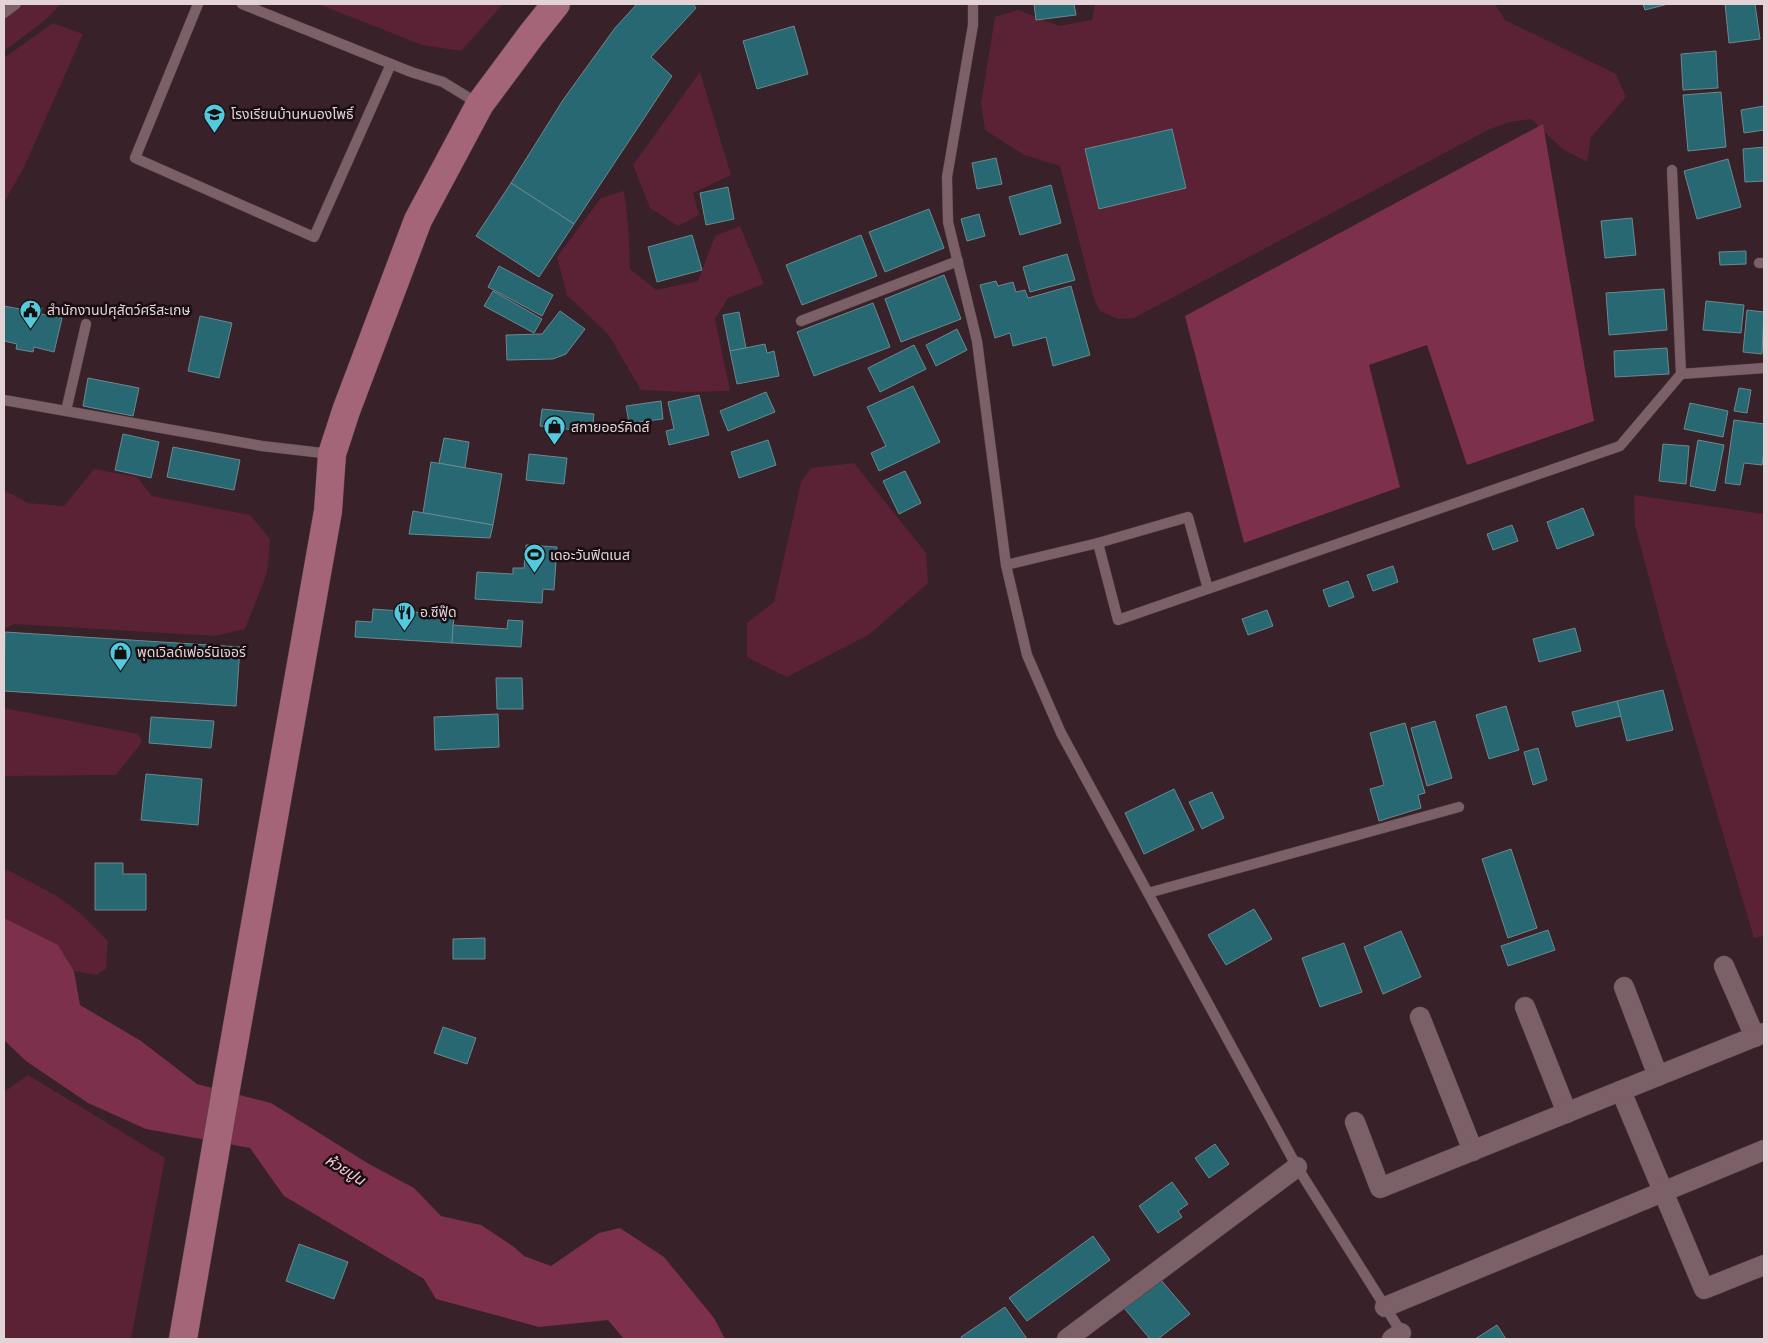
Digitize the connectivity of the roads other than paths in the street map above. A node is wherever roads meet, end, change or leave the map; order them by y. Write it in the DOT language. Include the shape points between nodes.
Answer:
graph roads {
  1 [pos="16,4"];
  2 [pos="198,4"];
  3 [pos="242,4"];
  4 [pos="556,4"];
  5 [pos="973,4"];
  6 [pos="4,13"];
  7 [pos="391,64"];
  8 [pos="480,104"];
  9 [pos="1672,170"];
  10 [pos="958,261"];
  11 [pos="801,320"];
  12 [pos="86,324"];
  13 [pos="1764,368"];
  14 [pos="1681,374"];
  15 [pos="4,400"];
  16 [pos="66,411"];
  17 [pos="332,454"];
  18 [pos="1098,542"];
  19 [pos="1006,566"];
  20 [pos="1208,589"];
  21 [pos="1458,807"];
  22 [pos="1148,893"];
  23 [pos="1724,966"];
  24 [pos="1624,987"];
  25 [pos="1524,1007"];
  26 [pos="1420,1017"];
  27 [pos="1760,1035"];
  28 [pos="1658,1076"];
  29 [pos="1621,1091"];
  30 [pos="1566,1113"];
  31 [pos="1355,1122"];
  32 [pos="1764,1150"];
  33 [pos="1474,1151"];
  34 [pos="1297,1167"];
  35 [pos="1664,1191"];
  36 [pos="1764,1265"];
  37 [pos="1385,1307"];
  38 [pos="1400,1337"];
  39 [pos="183,1339"];
  40 [pos="1067,1339"];
  1 -- 6 [label="lane"];
  2 -- 7 [label="lane" via="135,158 314,237"];
  3 -- 7 [label="lane"];
  4 -- 8 [label="main road"];
  5 -- 10 [label="lane" via="973,25 946,177 948,222"];
  7 -- 8 [label="lane" via="443,82"];
  8 -- 17 [label="main road" via="418,220"];
  9 -- 14 [label="lane"];
  10 -- 11 [label="lane"];
  10 -- 19 [label="lane" via="977,341"];
  12 -- 16 [label="lane"];
  13 -- 14 [label="lane"];
  14 -- 20 [label="lane" via="1620,446"];
  15 -- 16 [label="lane"];
  16 -- 17 [label="lane" via="262,446"];
  17 -- 39 [label="main road" via="326,521"];
  18 -- 19 [label="lane"];
  18 -- 20 [label="lane" via="1188,516"];
  18 -- 20 [label="lane" via="1118,620"];
  19 -- 22 [label="lane" via="1027,655 1061,733"];
  21 -- 22 [label="lane"];
  22 -- 34 [label="lane"];
  23 -- 27 [label="street"];
  24 -- 28 [label="street"];
  25 -- 30 [label="street"];
  26 -- 33 [label="street"];
  27 -- 28 [label="street"];
  28 -- 29 [label="street"];
  29 -- 30 [label="street"];
  29 -- 35 [label="street"];
  30 -- 33 [label="street"];
  31 -- 33 [label="street" via="1380,1188"];
  32 -- 35 [label="street"];
  34 -- 37 [label="lane"];
  34 -- 40 [label="street"];
  35 -- 36 [label="street" via="1704,1289"];
  35 -- 37 [label="street"];
  37 -- 38 [label="lane"];
}
